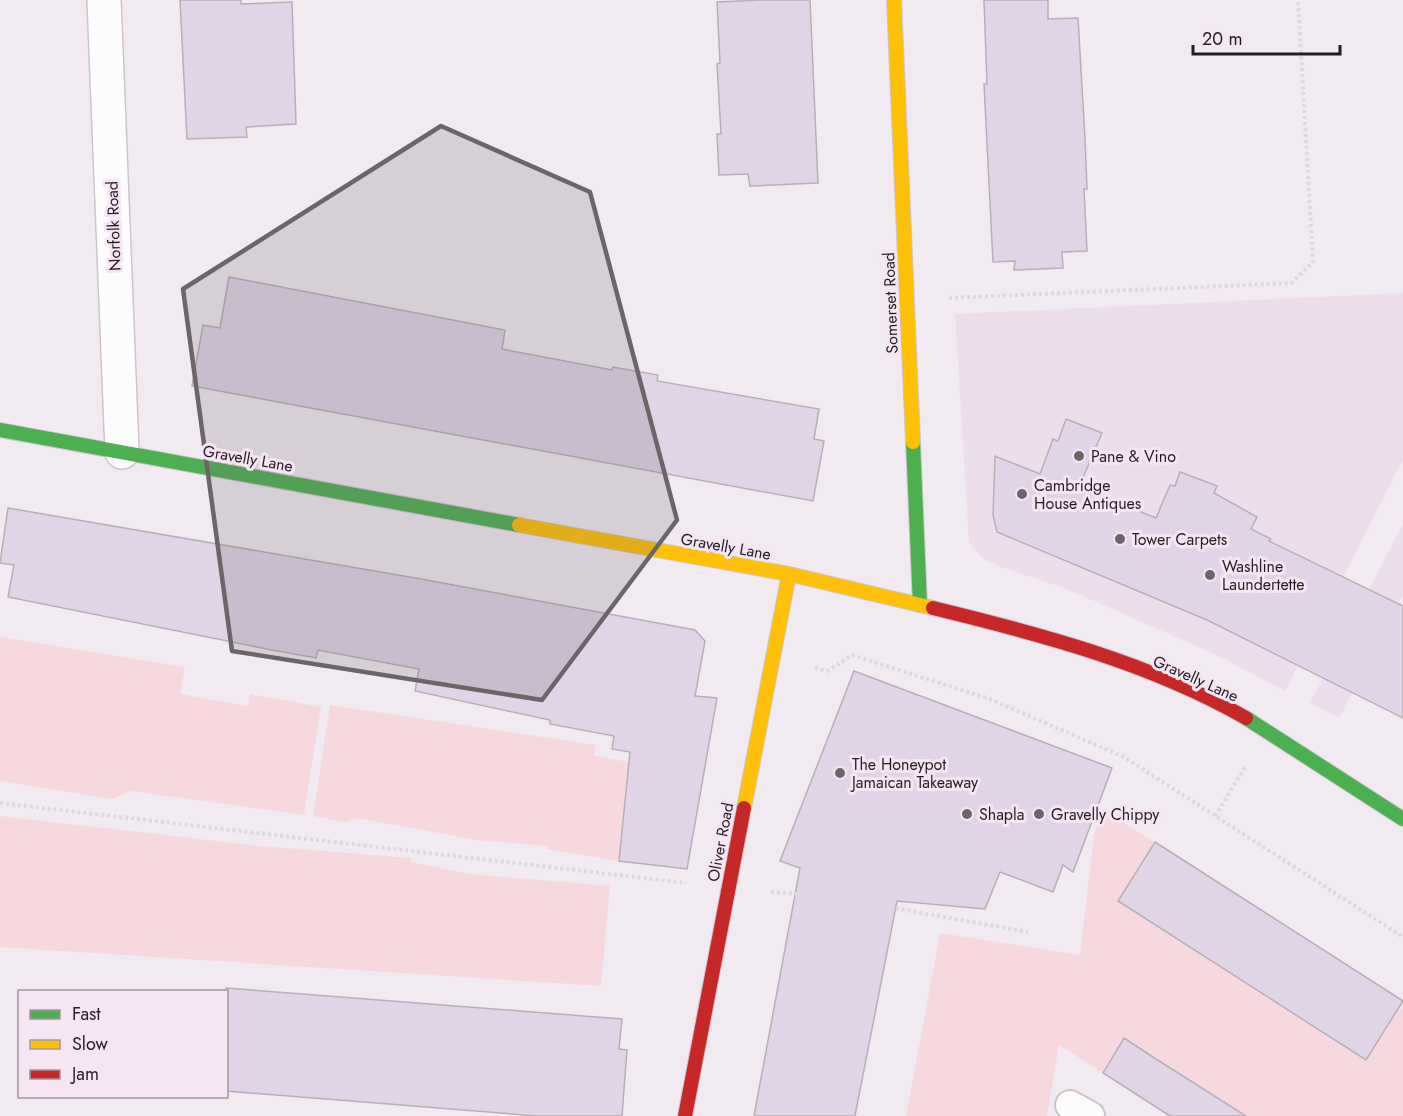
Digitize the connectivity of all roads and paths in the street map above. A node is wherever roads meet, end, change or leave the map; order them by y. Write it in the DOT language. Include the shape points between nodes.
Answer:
graph roads {
  1 [pos="105,0"];
  2 [pos="894,0"];
  3 [pos="1298,0"];
  4 [pos="907,299"];
  5 [pos="0,430"];
  6 [pos="122,452"];
  7 [pos="789,574"];
  8 [pos="920,604"];
  9 [pos="773,655"];
  10 [pos="1267,731"];
  11 [pos="0,803"];
  12 [pos="1215,816"];
  13 [pos="1403,819"];
  14 [pos="729,888"];
  15 [pos="1028,932"];
  16 [pos="1403,937"];
  17 [pos="685,1116"];
  1 -- 6 [label="street, Norfolk Road"];
  2 -- 4 [label="main road, Somerset Road"];
  3 -- 4 [label="path" via="1313,262 1291,283"];
  4 -- 8 [label="main road, Somerset Road"];
  5 -- 6 [label="main road, Gravelly Lane"];
  6 -- 7 [label="main road, Gravelly Lane"];
  7 -- 8 [label="main road, Gravelly Lane"];
  7 -- 9 [label="main road, Oliver Road"];
  8 -- 10 [label="main road, Gravelly Lane" via="1078,649 1174,682"];
  9 -- 12 [label="path" via="827,671 852,655 990,699 1124,757"];
  9 -- 14 [label="main road, Oliver Road"];
  10 -- 12 [label="path"];
  10 -- 13 [label="main road, Gravelly Lane"];
  11 -- 14 [label="path"];
  12 -- 16 [label="path"];
  14 -- 15 [label="path" via="826,896"];
  14 -- 17 [label="main road, Oliver Road"];
}
